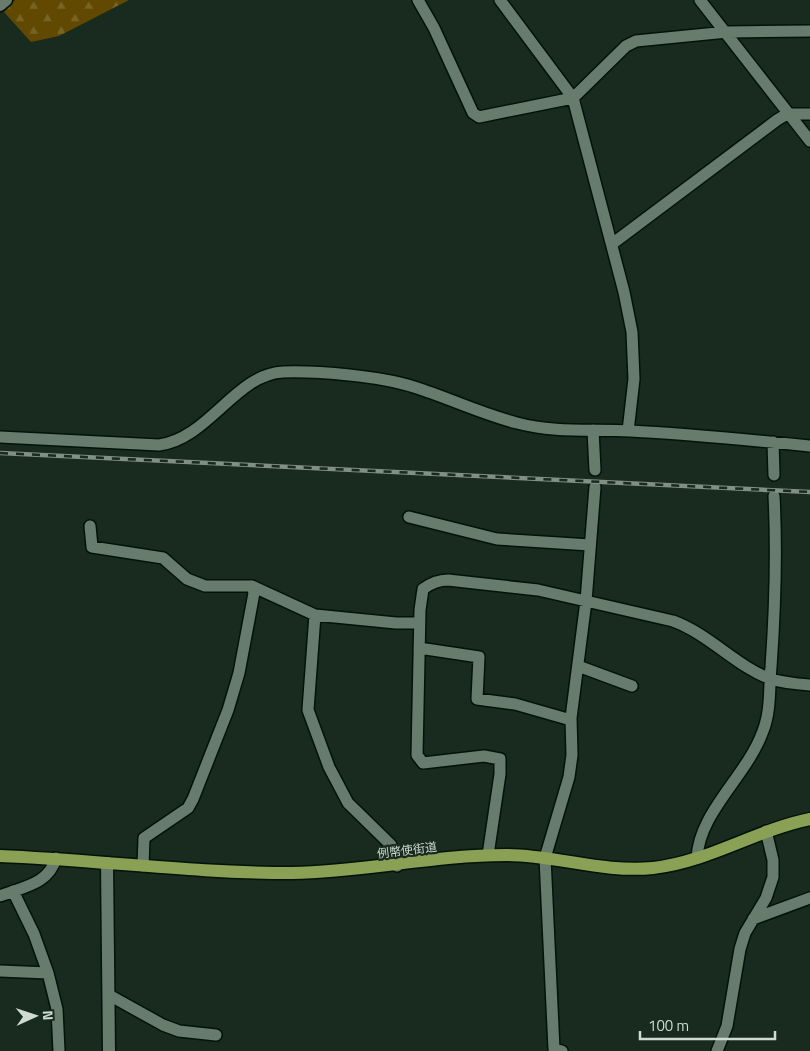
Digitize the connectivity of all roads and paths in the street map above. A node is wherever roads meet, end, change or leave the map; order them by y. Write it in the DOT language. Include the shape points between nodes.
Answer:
graph roads {
  1 [pos="6,0"];
  2 [pos="418,0"];
  3 [pos="500,0"];
  4 [pos="700,0"];
  5 [pos="0,5"];
  6 [pos="810,31"];
  7 [pos="727,32"];
  8 [pos="573,98"];
  9 [pos="787,114"];
  10 [pos="810,114"];
  11 [pos="810,141"];
  12 [pos="612,244"];
  13 [pos="593,430"];
  14 [pos="628,431"];
  15 [pos="0,437"];
  16 [pos="773,442"];
  17 [pos="810,446"];
  18 [pos="595,470"];
  19 [pos="774,475"];
  20 [pos="595,487"];
  21 [pos="774,496"];
  22 [pos="409,518"];
  23 [pos="90,526"];
  24 [pos="590,544"];
  25 [pos="252,586"];
  26 [pos="586,601"];
  27 [pos="315,615"];
  28 [pos="419,623"];
  29 [pos="419,648"];
  30 [pos="578,666"];
  31 [pos="770,679"];
  32 [pos="810,685"];
  33 [pos="632,686"];
  34 [pos="571,720"];
  35 [pos="810,819"];
  36 [pos="766,831"];
  37 [pos="488,855"];
  38 [pos="0,856"];
  39 [pos="56,858"];
  40 [pos="545,858"];
  41 [pos="698,858"];
  42 [pos="107,863"];
  43 [pos="143,866"];
  44 [pos="397,866"];
  45 [pos="13,891"];
  46 [pos="0,896"];
  47 [pos="810,898"];
  48 [pos="753,919"];
  49 [pos="0,971"];
  50 [pos="48,973"];
  51 [pos="109,995"];
  52 [pos="216,1036"];
  53 [pos="59,1051"];
  54 [pos="109,1051"];
  55 [pos="562,1051"];
  56 [pos="717,1051"];
  1 -- 5 [label="street"];
  2 -- 8 [label="street" via="474,113 479,117"];
  3 -- 8 [label="street"];
  4 -- 7 [label="street"];
  6 -- 7 [label="street"];
  7 -- 8 [label="street" via="636,41 626,46"];
  7 -- 9 [label="street"];
  8 -- 12 [label="street"];
  9 -- 10 [label="street"];
  9 -- 11 [label="street"];
  9 -- 12 [label="street"];
  12 -- 14 [label="street" via="632,332 634,379"];
  13 -- 14 [label="street"];
  13 -- 15 [label="street" via="554,430 517,424 416,387 387,381 282,372 252,384 186,437 170,443"];
  13 -- 18 [label="street"];
  14 -- 16 [label="street"];
  16 -- 17 [label="street"];
  16 -- 19 [label="street"];
  20 -- 24 [label="street"];
  21 -- 31 [label="street" via="776,583"];
  22 -- 24 [label="street" via="496,540"];
  23 -- 25 [label="street" via="92,546 163,558 197,584"];
  24 -- 26 [label="street"];
  25 -- 27 [label="street"];
  25 -- 43 [label="street" via="253,605 228,710 188,808 144,838"];
  26 -- 28 [label="street" via="516,587 439,580 423,589"];
  26 -- 30 [label="street"];
  26 -- 31 [label="street" via="690,627"];
  27 -- 28 [label="street"];
  27 -- 44 [label="street" via="308,710 329,768 348,803 391,845"];
  28 -- 29 [label="street"];
  29 -- 34 [label="street" via="479,657 477,699 515,704"];
  29 -- 37 [label="street" via="417,755 424,763 484,756 500,759"];
  30 -- 33 [label="street"];
  30 -- 34 [label="street"];
  31 -- 32 [label="street"];
  31 -- 41 [label="street" via="764,730 740,776 700,835"];
  34 -- 40 [label="street" via="569,777"];
  35 -- 36 [label="main road, 例幣使街道"];
  36 -- 41 [label="main road, 例幣使街道"];
  36 -- 48 [label="street" via="773,878"];
  37 -- 40 [label="main road, 例幣使街道"];
  37 -- 44 [label="main road, 例幣使街道"];
  38 -- 39 [label="main road, 例幣使街道"];
  39 -- 42 [label="main road, 例幣使街道"];
  39 -- 45 [label="street" via="53,870 44,878"];
  40 -- 41 [label="main road, 例幣使街道" via="635,869"];
  40 -- 55 [label="street" via="554,1048"];
  42 -- 43 [label="main road, 例幣使街道"];
  42 -- 51 [label="street"];
  43 -- 44 [label="main road, 例幣使街道" via="294,873"];
  45 -- 46 [label="street"];
  45 -- 50 [label="street"];
  47 -- 48 [label="street"];
  48 -- 56 [label="street" via="740,949 733,1002"];
  49 -- 50 [label="street"];
  50 -- 53 [label="street" via="57,1009"];
  51 -- 52 [label="street" via="163,1026"];
  51 -- 54 [label="street"];
}
